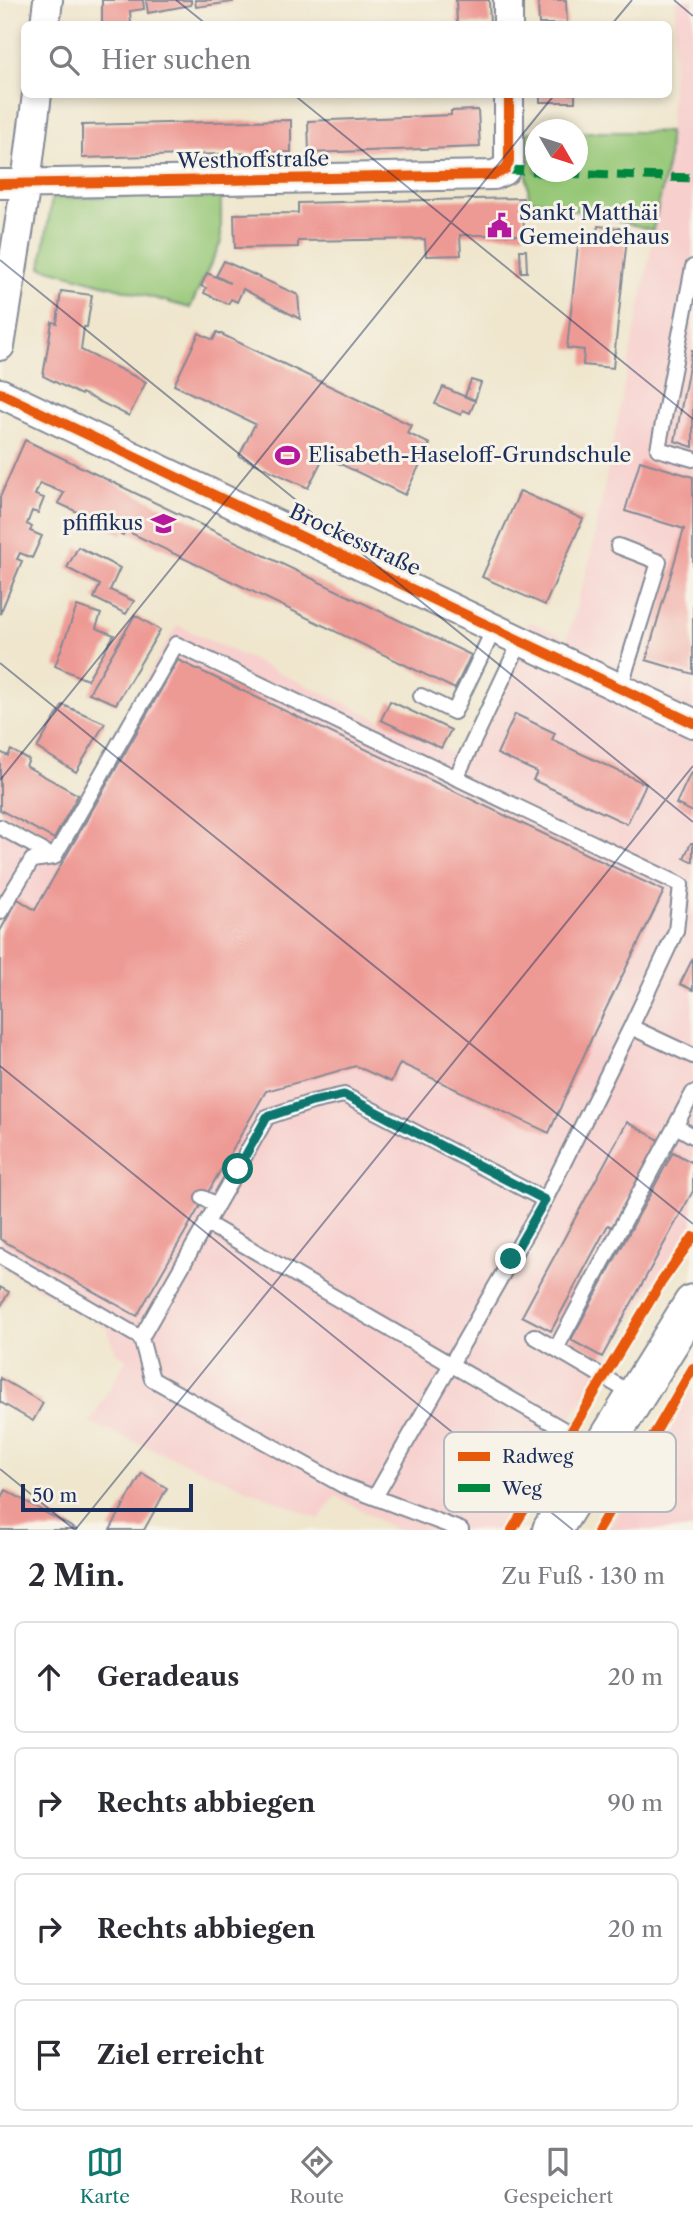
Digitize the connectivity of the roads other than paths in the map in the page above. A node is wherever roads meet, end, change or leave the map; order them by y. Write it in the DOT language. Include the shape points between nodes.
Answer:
graph roads {
  1 [pos="48,0"];
  2 [pos="508,0"];
  3 [pos="45,21"];
  4 [pos="508,21"];
  5 [pos="36,98"];
  6 [pos="509,98"];
  7 [pos="13,183"];
  8 [pos="693,267"];
  9 [pos="0,346"];
  10 [pos="0,393"];
  11 [pos="693,459"];
  12 [pos="618,546"];
  13 [pos="495,627"];
  14 [pos="520,639"];
  15 [pos="620,688"];
  16 [pos="421,696"];
  17 [pos="693,723"];
  18 [pos="456,778"];
  19 [pos="0,827"];
  20 [pos="54,856"];
  21 [pos="0,912"];
  22 [pos="631,1027"];
  23 [pos="693,1056"];
  24 [pos="693,1093"];
  25 [pos="676,1126"];
  26 [pos="693,1136"];
  27 [pos="545,1200"];
  28 [pos="206,1223"];
  29 [pos="0,1256"];
  30 [pos="693,1304"];
  31 [pos="534,1336"];
  32 [pos="141,1338"];
  33 [pos="557,1347"];
  34 [pos="452,1363"];
  35 [pos="635,1396"];
  36 [pos="569,1432"];
  37 [pos="613,1432"];
  38 [pos="375,1497"];
  39 [pos="563,1512"];
  40 [pos="461,1530"];
  41 [pos="552,1530"];
  1 -- 3 [label="street"];
  2 -- 4 [label="street"];
  5 -- 7 [label="street"];
  6 -- 7 [label="street, Westhoffstraße" via="509,162 494,175"];
  7 -- 9 [label="street"];
  8 -- 11 [label="lane" via="658,449"];
  10 -- 13 [label="street, Brockesstraße"];
  12 -- 15 [label="lane" via="659,562"];
  13 -- 14 [label="street, Brockesstraße"];
  13 -- 16 [label="lane" via="454,712"];
  14 -- 15 [label="street, Brockesstraße"];
  14 -- 18 [label="lane"];
  15 -- 17 [label="street, Brockesstraße"];
  18 -- 20 [label="lane" via="176,644"];
  18 -- 22 [label="lane" via="681,886 676,931"];
  19 -- 20 [label="lane"];
  20 -- 21 [label="lane" via="32,860"];
  22 -- 23 [label="lane"];
  22 -- 27 [label="lane"];
  24 -- 25 [label="lane"];
  25 -- 26 [label="lane"];
  25 -- 33 [label="lane"];
  27 -- 28 [label="lane" via="344,1095 267,1117 210,1202"];
  27 -- 34 [label="lane"];
  28 -- 32 [label="lane"];
  28 -- 34 [label="lane"];
  29 -- 32 [label="lane"];
  30 -- 35 [label="main road"];
  31 -- 33 [label="lane"];
  32 -- 38 [label="lane" via="152,1379 342,1485"];
  33 -- 35 [label="lane"];
  34 -- 36 [label="lane"];
  34 -- 38 [label="lane"];
  35 -- 37 [label="main road"];
  38 -- 40 [label="lane"];
  39 -- 41 [label="main road"];
}
